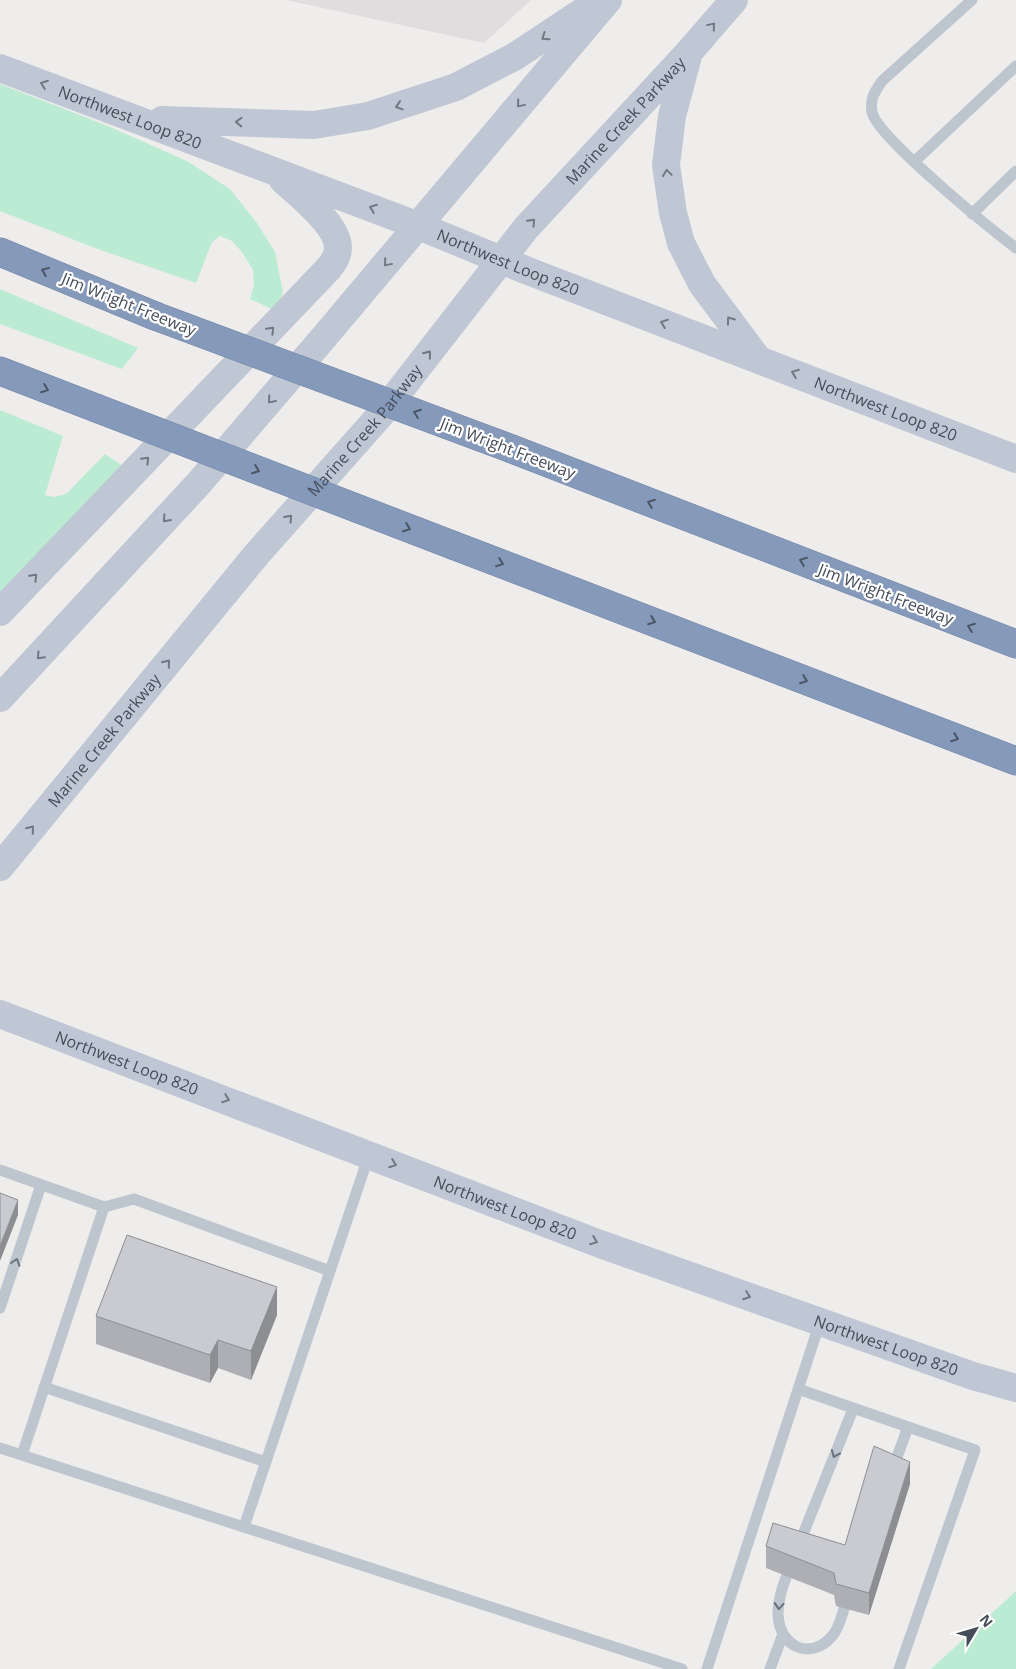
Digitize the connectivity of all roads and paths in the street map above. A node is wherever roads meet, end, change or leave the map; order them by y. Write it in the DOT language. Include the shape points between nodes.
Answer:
graph roads {
  1 [pos="600,0"];
  2 [pos="608,0"];
  3 [pos="734,0"];
  4 [pos="972,0"];
  5 [pos="689,52"];
  6 [pos="1016,66"];
  7 [pos="0,68"];
  8 [pos="139,119"];
  9 [pos="915,161"];
  10 [pos="270,169"];
  11 [pos="1016,171"];
  12 [pos="972,214"];
  13 [pos="419,226"];
  14 [pos="1016,248"];
  15 [pos="0,252"];
  16 [pos="500,259"];
  17 [pos="758,359"];
  18 [pos="0,371"];
  19 [pos="1016,459"];
  20 [pos="0,612"];
  21 [pos="1016,644"];
  22 [pos="0,698"];
  23 [pos="1016,761"];
  24 [pos="0,867"];
  25 [pos="0,1014"];
  26 [pos="37,1027"];
  27 [pos="0,1032"];
  28 [pos="369,1155"];
  29 [pos="0,1170"];
  30 [pos="41,1185"];
  31 [pos="104,1207"];
  32 [pos="330,1271"];
  33 [pos="0,1308"];
  34 [pos="820,1322"];
  35 [pos="44,1387"];
  36 [pos="1016,1388"];
  37 [pos="798,1389"];
  38 [pos="853,1409"];
  39 [pos="908,1427"];
  40 [pos="0,1448"];
  41 [pos="22,1455"];
  42 [pos="266,1462"];
  43 [pos="888,1484"];
  44 [pos="244,1527"];
  45 [pos="851,1587"];
  46 [pos="783,1634"];
  47 [pos="682,1669"];
  48 [pos="707,1669"];
  49 [pos="770,1669"];
  50 [pos="899,1669"];
  1 -- 8 [label="main road, one-way" via="514,57 456,87 368,116 314,125"];
  2 -- 13 [label="main road, one-way"];
  5 -- 3 [label="main road, Marine Creek Parkway, one-way"];
  4 -- 9 [label="lane" via="882,81 872,96 872,114 887,136"];
  16 -- 5 [label="main road, Marine Creek Parkway, one-way"];
  17 -- 5 [label="main road, one-way" via="702,284 681,243 673,213 666,165 672,116"];
  6 -- 9 [label="lane"];
  8 -- 7 [label="main road, Northwest Loop 820, one-way"];
  8 -- 10 [label="main road, Northwest Loop 820"];
  9 -- 12 [label="lane"];
  13 -- 10 [label="main road, Northwest Loop 820, one-way"];
  20 -- 10 [label="main road, one-way" via="329,268 338,254 338,240 322,216"];
  11 -- 12 [label="lane"];
  12 -- 14 [label="lane"];
  13 -- 16 [label="main road, Northwest Loop 820"];
  13 -- 22 [label="main road, one-way" via="199,483"];
  21 -- 15 [label="highway, Jim Wright Freeway, one-way, bridge" via="512,448 155,316"];
  17 -- 16 [label="main road, Northwest Loop 820, one-way"];
  24 -- 16 [label="main road, Marine Creek Parkway, one-way" via="257,554 382,412"];
  19 -- 17 [label="main road, Northwest Loop 820, one-way"];
  18 -- 23 [label="highway, one-way, bridge"];
  25 -- 26 [label="main road, Northwest Loop 820"];
  26 -- 27 [label="main road"];
  26 -- 28 [label="main road, Northwest Loop 820, one-way"];
  28 -- 32 [label="lane"];
  28 -- 34 [label="main road, Northwest Loop 820, one-way" via="600,1244"];
  29 -- 30 [label="lane"];
  30 -- 31 [label="lane"];
  33 -- 30 [label="lane, one-way"];
  31 -- 32 [label="lane" via="134,1199"];
  31 -- 35 [label="lane"];
  32 -- 42 [label="lane"];
  34 -- 36 [label="main road, Northwest Loop 820"];
  34 -- 37 [label="lane"];
  35 -- 41 [label="lane"];
  35 -- 42 [label="lane"];
  37 -- 38 [label="lane"];
  37 -- 48 [label="lane"];
  38 -- 39 [label="lane"];
  38 -- 46 [label="lane, one-way" via="780,1592 778,1614"];
  39 -- 43 [label="lane"];
  39 -- 50 [label="lane" via="975,1450"];
  40 -- 41 [label="lane"];
  41 -- 44 [label="lane"];
  42 -- 44 [label="lane"];
  44 -- 47 [label="lane"];
  45 -- 46 [label="lane" via="834,1634 821,1645 806,1650 794,1646"];
  46 -- 49 [label="lane"];
}
